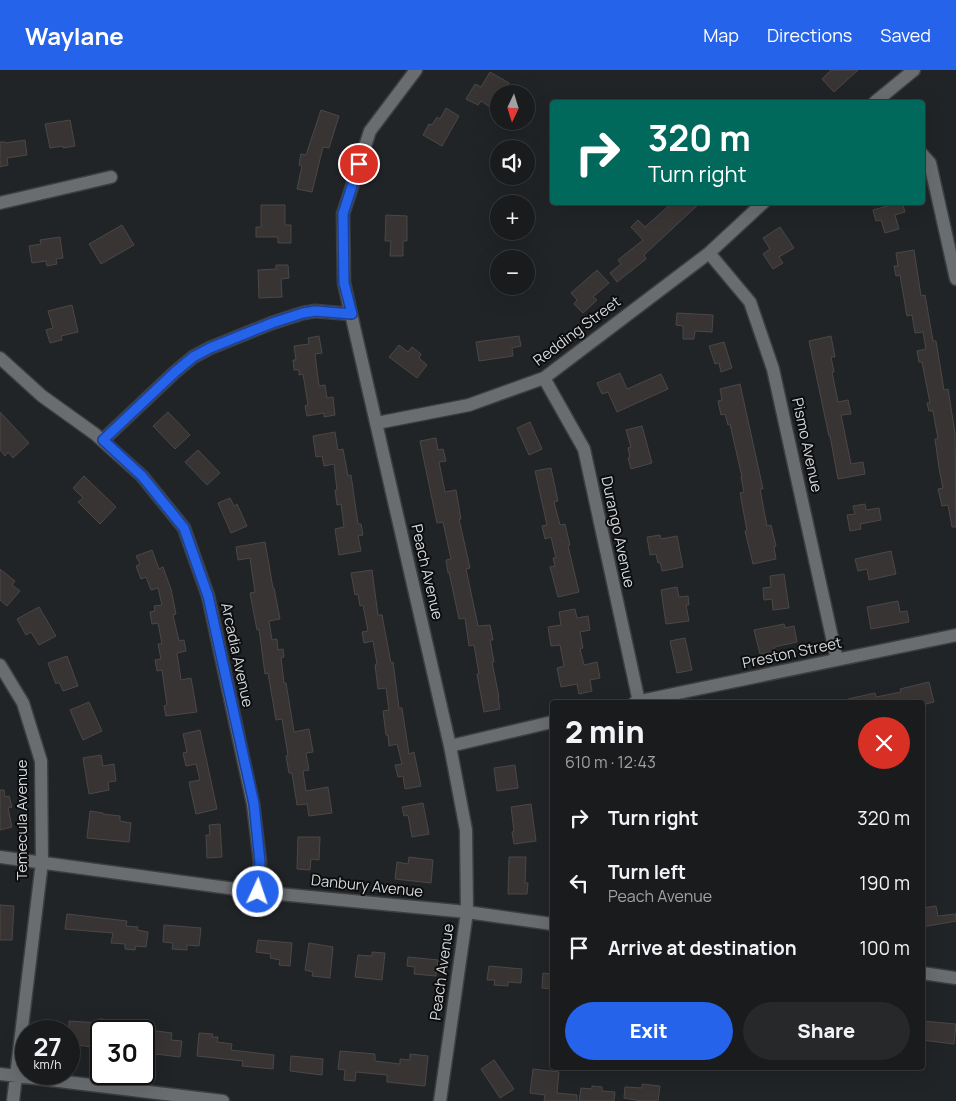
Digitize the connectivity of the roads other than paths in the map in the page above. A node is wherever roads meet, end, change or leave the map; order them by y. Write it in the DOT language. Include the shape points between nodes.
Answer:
graph roads {
  1 [pos="416,70"];
  2 [pos="914,70"];
  3 [pos="880,100"];
  4 [pos="925,157"];
  5 [pos="111,177"];
  6 [pos="0,203"];
  7 [pos="761,205"];
  8 [pos="709,253"];
  9 [pos="956,278"];
  10 [pos="352,314"];
  11 [pos="0,358"];
  12 [pos="544,378"];
  13 [pos="377,423"];
  14 [pos="103,440"];
  15 [pos="956,635"];
  16 [pos="837,660"];
  17 [pos="0,665"];
  18 [pos="637,700"];
  19 [pos="647,700"];
  20 [pos="550,722"];
  21 [pos="450,746"];
  22 [pos="0,857"];
  23 [pos="42,862"];
  24 [pos="258,892"];
  25 [pos="466,912"];
  26 [pos="550,924"];
  27 [pos="925,973"];
  28 [pos="956,978"];
  29 [pos="24,1020"];
  30 [pos="0,1074"];
  31 [pos="15,1076"];
  32 [pos="80,1084"];
  33 [pos="16,1085"];
  34 [pos="13,1101"];
  35 [pos="222,1101"];
  36 [pos="440,1101"];
  1 -- 10 [label="street, Peach Avenue" via="370,131 343,214 344,283"];
  2 -- 3 [label="street"];
  4 -- 9 [label="street" via="930,163"];
  5 -- 6 [label="street"];
  7 -- 8 [label="street, Redding Street"];
  8 -- 12 [label="street, Redding Street"];
  8 -- 16 [label="street, Pismo Avenue" via="750,302 773,370"];
  10 -- 13 [label="street, Peach Avenue"];
  10 -- 14 [label="street" via="303,313 210,348 175,372"];
  11 -- 14 [label="street, Arcadia Avenue" via="42,396"];
  12 -- 13 [label="street, Redding Street" via="469,405"];
  12 -- 18 [label="street, Durango Avenue" via="584,449"];
  13 -- 21 [label="street, Peach Avenue"];
  14 -- 24 [label="street, Arcadia Avenue" via="142,476 184,528 208,596 254,804 260,862"];
  15 -- 16 [label="street, Preston Street"];
  16 -- 19 [label="street, Preston Street"];
  17 -- 23 [label="street, Temecula Avenue" via="23,703 41,761"];
  20 -- 21 [label="street"];
  21 -- 25 [label="street, Peach Avenue" via="466,830"];
  22 -- 23 [label="street, Danbury Avenue"];
  23 -- 24 [label="street, Danbury Avenue"];
  23 -- 29 [label="street, Temecula Avenue"];
  24 -- 25 [label="street, Danbury Avenue"];
  25 -- 26 [label="street, Danbury Avenue"];
  25 -- 36 [label="street, Peach Avenue"];
  27 -- 28 [label="street"];
  30 -- 31 [label="street"];
  32 -- 35 [label="street"];
  33 -- 34 [label="street, Temecula Avenue"];
}
